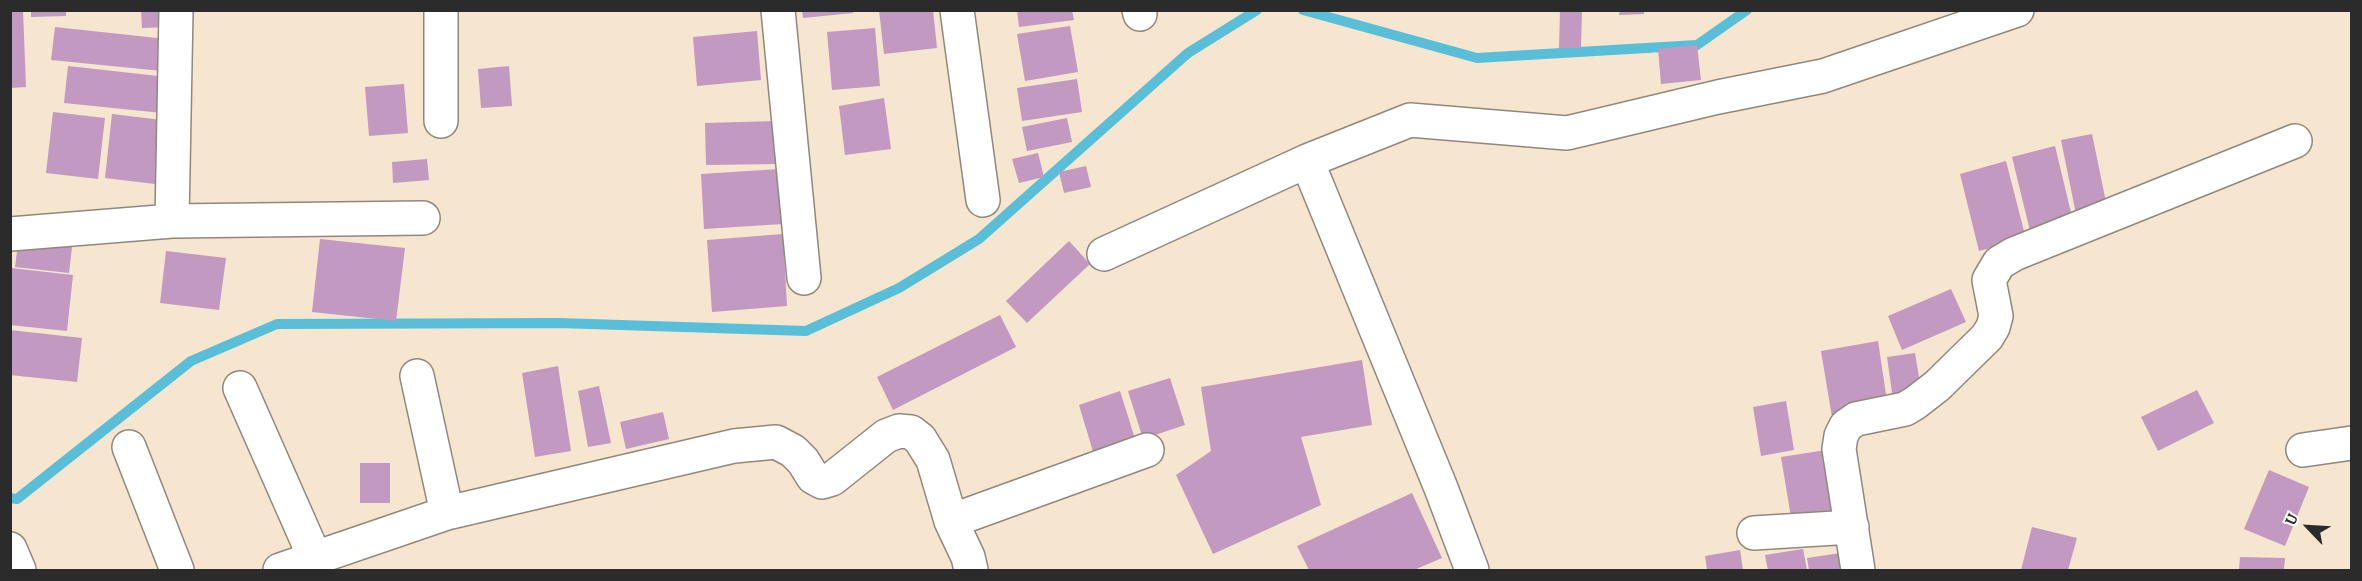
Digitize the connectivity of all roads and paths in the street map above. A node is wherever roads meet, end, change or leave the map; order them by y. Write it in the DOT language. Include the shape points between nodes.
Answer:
graph roads {
  1 [pos="176,10"];
  2 [pos="441,10"];
  3 [pos="778,10"];
  4 [pos="957,10"];
  5 [pos="2017,10"];
  6 [pos="441,122"];
  7 [pos="2295,141"];
  8 [pos="1307,161"];
  9 [pos="983,200"];
  10 [pos="423,218"];
  11 [pos="172,221"];
  12 [pos="10,234"];
  13 [pos="1104,254"];
  14 [pos="804,278"];
  15 [pos="417,376"];
  16 [pos="240,388"];
  17 [pos="2352,443"];
  18 [pos="129,447"];
  19 [pos="1147,450"];
  20 [pos="2303,450"];
  21 [pos="447,513"];
  22 [pos="951,521"];
  23 [pos="1852,527"];
  24 [pos="1754,533"];
  25 [pos="10,549"];
  26 [pos="315,558"];
  27 [pos="19,570"];
  28 [pos="177,570"];
  29 [pos="280,570"];
  30 [pos="971,570"];
  31 [pos="1472,570"];
  32 [pos="1858,570"];
  1 -- 11 [label="street"];
  2 -- 6 [label="street"];
  3 -- 14 [label="street"];
  4 -- 9 [label="street"];
  5 -- 8 [label="street" via="1823,76 1567,133 1410,120"];
  7 -- 23 [label="street" via="2000,263 1989,280 1996,316 1988,337 1915,403 1905,409 1857,419 1840,436"];
  8 -- 13 [label="street"];
  8 -- 31 [label="street"];
  10 -- 11 [label="street"];
  11 -- 12 [label="street"];
  15 -- 21 [label="street"];
  16 -- 26 [label="street"];
  17 -- 20 [label="street"];
  18 -- 28 [label="street"];
  19 -- 22 [label="street"];
  21 -- 22 [label="street" via="760,442 776,442 793,451 813,477 822,482 832,479 886,436 899,431 911,432 920,439 933,460"];
  21 -- 26 [label="street"];
  22 -- 30 [label="street"];
  23 -- 24 [label="street"];
  23 -- 32 [label="street"];
  25 -- 27 [label="street"];
  26 -- 29 [label="street"];
}
